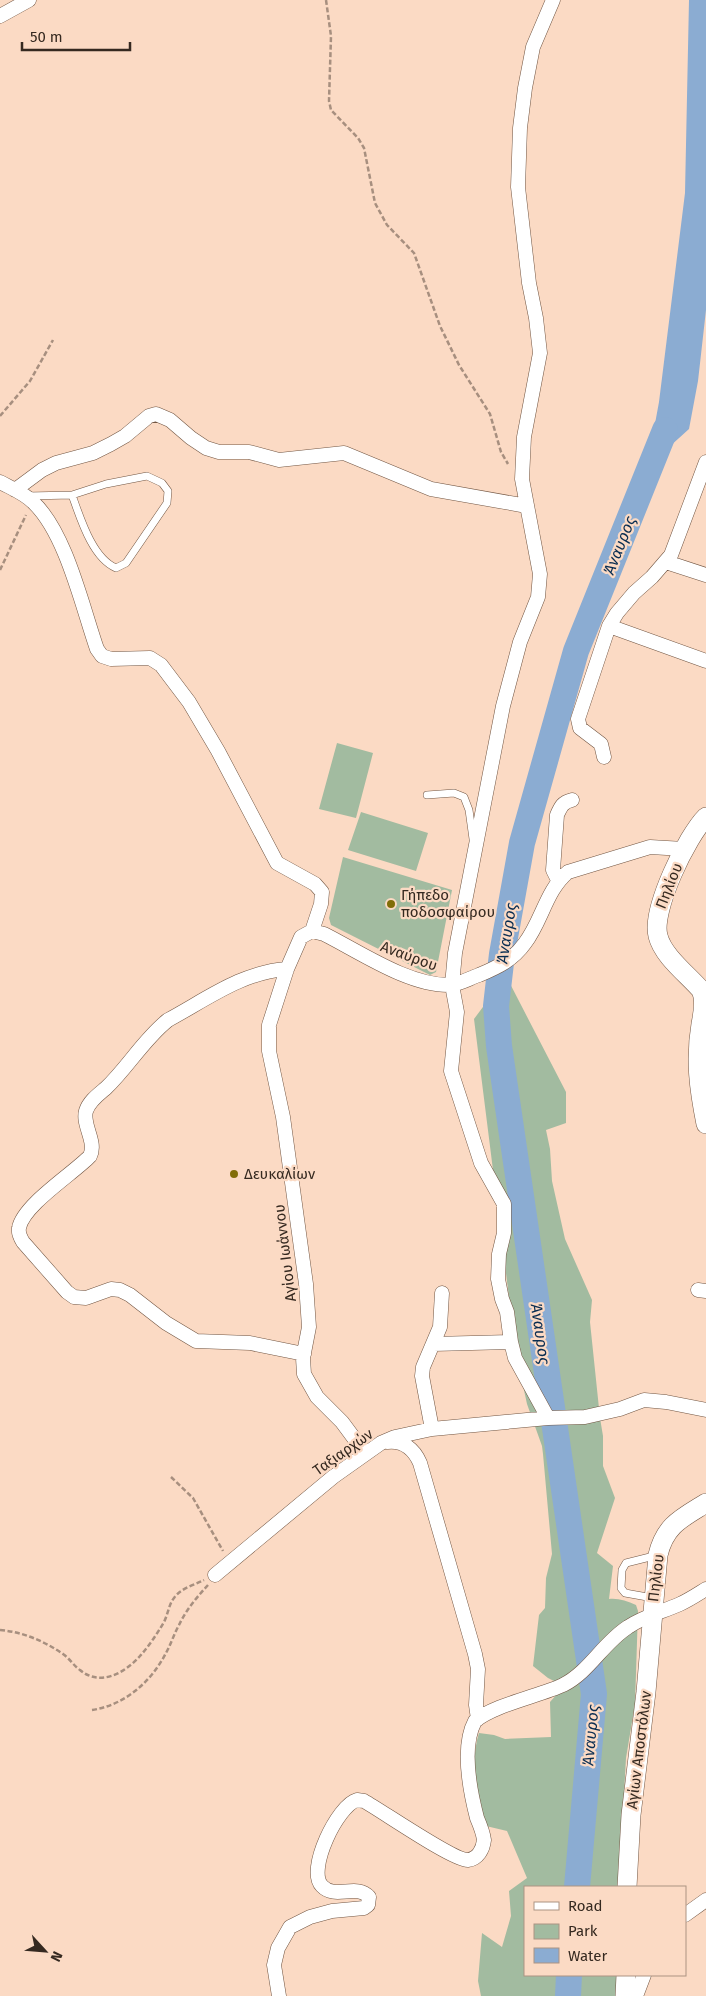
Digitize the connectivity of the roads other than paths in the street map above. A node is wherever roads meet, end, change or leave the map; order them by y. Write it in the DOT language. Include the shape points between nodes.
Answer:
graph roads {
  1 [pos="29,0"];
  2 [pos="553,0"];
  3 [pos="0,16"];
  4 [pos="706,462"];
  5 [pos="703,479"];
  6 [pos="0,482"];
  7 [pos="72,495"];
  8 [pos="25,496"];
  9 [pos="527,506"];
  10 [pos="666,562"];
  11 [pos="706,575"];
  12 [pos="609,626"];
  13 [pos="706,661"];
  14 [pos="604,757"];
  15 [pos="427,796"];
  16 [pos="572,800"];
  17 [pos="706,817"];
  18 [pos="684,849"];
  19 [pos="475,855"];
  20 [pos="558,880"];
  21 [pos="312,930"];
  22 [pos="287,969"];
  23 [pos="452,985"];
  24 [pos="703,986"];
  25 [pos="704,1101"];
  26 [pos="706,1124"];
  27 [pos="442,1293"];
  28 [pos="511,1342"];
  29 [pos="433,1344"];
  30 [pos="304,1354"];
  31 [pos="706,1410"];
  32 [pos="550,1418"];
  33 [pos="432,1429"];
  34 [pos="381,1443"];
  35 [pos="365,1453"];
  36 [pos="706,1503"];
  37 [pos="658,1555"];
  38 [pos="215,1576"];
  39 [pos="706,1589"];
  40 [pos="653,1606"];
  41 [pos="478,1719"];
  42 [pos="627,1886"];
  43 [pos="706,1900"];
  44 [pos="686,1914"];
  45 [pos="626,1976"];
  46 [pos="644,1976"];
  47 [pos="279,1996"];
  48 [pos="625,1996"];
  49 [pos="636,1996"];
  1 -- 3 [label="street"];
  2 -- 9 [label="street" via="533,47 520,128 518,187 540,353 524,437 522,479"];
  4 -- 5 [label="street"];
  5 -- 10 [label="street"];
  6 -- 8 [label="street"];
  7 -- 7 [label="lane" via="147,476 168,491 167,503 126,563 116,568 101,557 90,541"];
  7 -- 8 [label="lane"];
  8 -- 9 [label="street" via="42,470 93,453 156,414 170,420 206,448 219,452 249,452 279,460 344,454 430,489"];
  8 -- 21 [label="street, Αγίου Ιωάννου" via="58,538 102,656 112,659 150,658 168,672 190,702 218,751 276,863 322,892 322,904"];
  9 -- 19 [label="street" via="540,574 538,597 518,650 503,706"];
  10 -- 11 [label="street"];
  10 -- 12 [label="street" via="616,613"];
  12 -- 13 [label="street"];
  12 -- 14 [label="street" via="578,719 580,728 601,744"];
  15 -- 19 [label="lane" via="454,793 465,798"];
  16 -- 20 [label="street" via="561,806 558,815 553,870"];
  17 -- 18 [label="main road, Πηλίου"];
  18 -- 20 [label="street" via="650,847 568,872"];
  18 -- 24 [label="main road, Πηλίου" via="658,912 657,934 666,950"];
  19 -- 23 [label="street" via="455,953"];
  20 -- 23 [label="street, Αναύρου" via="526,943 509,961"];
  21 -- 22 [label="street, Αγίου Ιωάννου" via="301,938"];
  21 -- 23 [label="street, Αναύρου" via="404,974 430,983"];
  22 -- 30 [label="street, Αγίου Ιωάννου" via="269,1025 268,1040 283,1116 306,1284 309,1327"];
  22 -- 30 [label="street" via="240,979 159,1028 121,1074 88,1105 85,1118 92,1148 90,1156 31,1209 20,1223 19,1234 74,1297 86,1298 111,1289 120,1290 196,1341 250,1343"];
  23 -- 28 [label="street" via="457,1012 451,1071 481,1163 504,1204 498,1279"];
  24 -- 25 [label="main road, Πηλίου" via="697,1058"];
  25 -- 26 [label="main road, Πηλίου"];
  27 -- 29 [label="street" via="441,1324"];
  28 -- 29 [label="street"];
  28 -- 32 [label="street" via="522,1373"];
  29 -- 33 [label="street" via="422,1376"];
  30 -- 35 [label="street, Αγίου Ιωάννου" via="304,1374 312,1391 342,1422"];
  31 -- 32 [label="street, Ταξιαρχών" via="644,1400 585,1417"];
  32 -- 33 [label="street, Ταξιαρχών"];
  33 -- 34 [label="street, Ταξιαρχών"];
  34 -- 35 [label="street, Ταξιαρχών"];
  34 -- 41 [label="street" via="397,1442 408,1447 420,1463 475,1654"];
  35 -- 38 [label="street, Ταξιαρχών"];
  36 -- 37 [label="main road, Πηλίου" via="674,1524"];
  37 -- 40 [label="main road, Πηλίου"];
  37 -- 40 [label="lane" via="626,1563 622,1570 621,1588 625,1594"];
  39 -- 40 [label="street" via="681,1604"];
  40 -- 41 [label="street" via="617,1635 578,1675 564,1684"];
  40 -- 42 [label="main road, Αγίων Αποστόλων" via="631,1815"];
  41 -- 47 [label="street" via="472,1730 468,1763 472,1796 483,1834 480,1852 468,1860 450,1854 370,1805 352,1801 339,1815 322,1851 317,1878 324,1889 332,1892 366,1893 368,1905 310,1917 290,1927 278,1948 274,1965"];
  43 -- 44 [label="street"];
  45 -- 48 [label="main road"];
  46 -- 49 [label="street"];
}
